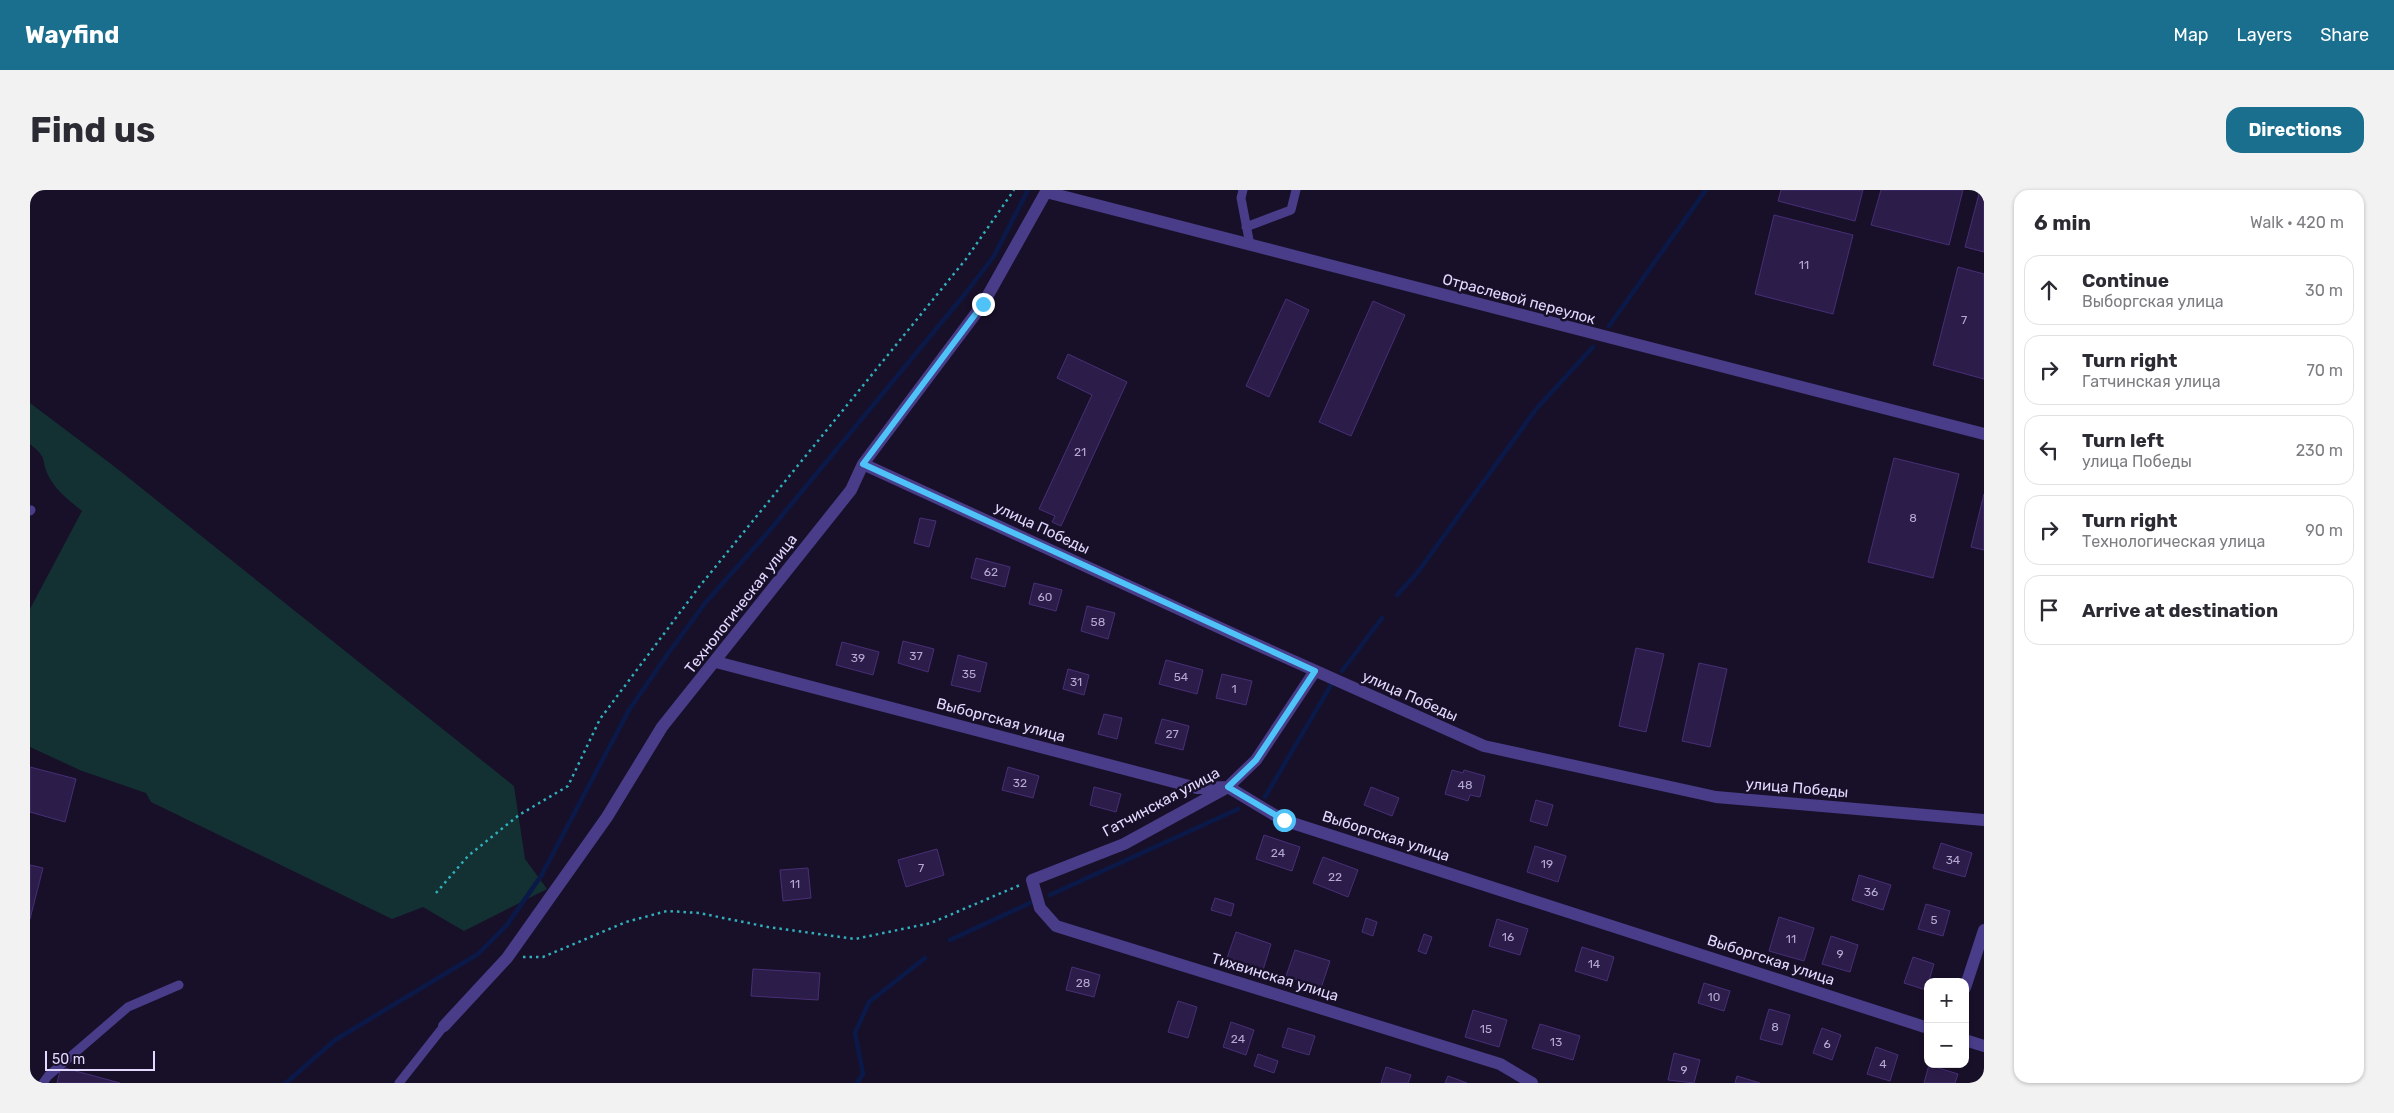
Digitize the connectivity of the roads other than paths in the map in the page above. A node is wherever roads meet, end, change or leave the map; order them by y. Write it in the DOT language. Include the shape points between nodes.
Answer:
graph roads {
  1 [pos="1243,190"];
  2 [pos="1296,190"];
  3 [pos="1047,191"];
  4 [pos="1246,227"];
  5 [pos="1250,245"];
  6 [pos="1984,434"];
  7 [pos="863,464"];
  8 [pos="716,662"];
  9 [pos="1315,671"];
  10 [pos="1228,787"];
  11 [pos="1984,820"];
  12 [pos="1032,880"];
  13 [pos="1984,930"];
  14 [pos="1968,978"];
  15 [pos="179,985"];
  16 [pos="444,1026"];
  17 [pos="1924,1027"];
  18 [pos="1969,1041"];
  19 [pos="1984,1046"];
  20 [pos="43,1083"];
  21 [pos="399,1083"];
  22 [pos="1532,1083"];
  1 -- 4 [label="lane" via="1241,198"];
  2 -- 4 [label="lane" via="1290,210"];
  3 -- 5 [label="street, Отраслевой переулок"];
  3 -- 7 [label="street, Технологическая улица" via="983,304"];
  4 -- 5 [label="lane"];
  5 -- 6 [label="street, Отраслевой переулок"];
  7 -- 8 [label="street, Технологическая улица" via="851,490"];
  7 -- 9 [label="street, улица Победы"];
  8 -- 10 [label="street, Выборгская улица" via="1197,788"];
  8 -- 16 [label="street, Технологическая улица" via="662,727 607,817 507,958"];
  9 -- 10 [label="street, Гатчинская улица" via="1256,760"];
  9 -- 11 [label="street, улица Победы" via="1484,746 1716,797"];
  10 -- 12 [label="street, Гатчинская улица" via="1124,844"];
  10 -- 17 [label="street, Выборгская улица" via="1284,820"];
  12 -- 22 [label="street, Тихвинская улица" via="1040,908 1056,926 1500,1064"];
  13 -- 14 [label="street"];
  15 -- 20 [label="lane" via="128,1007"];
  16 -- 21 [label="lane"];
  18 -- 19 [label="street"];
}
